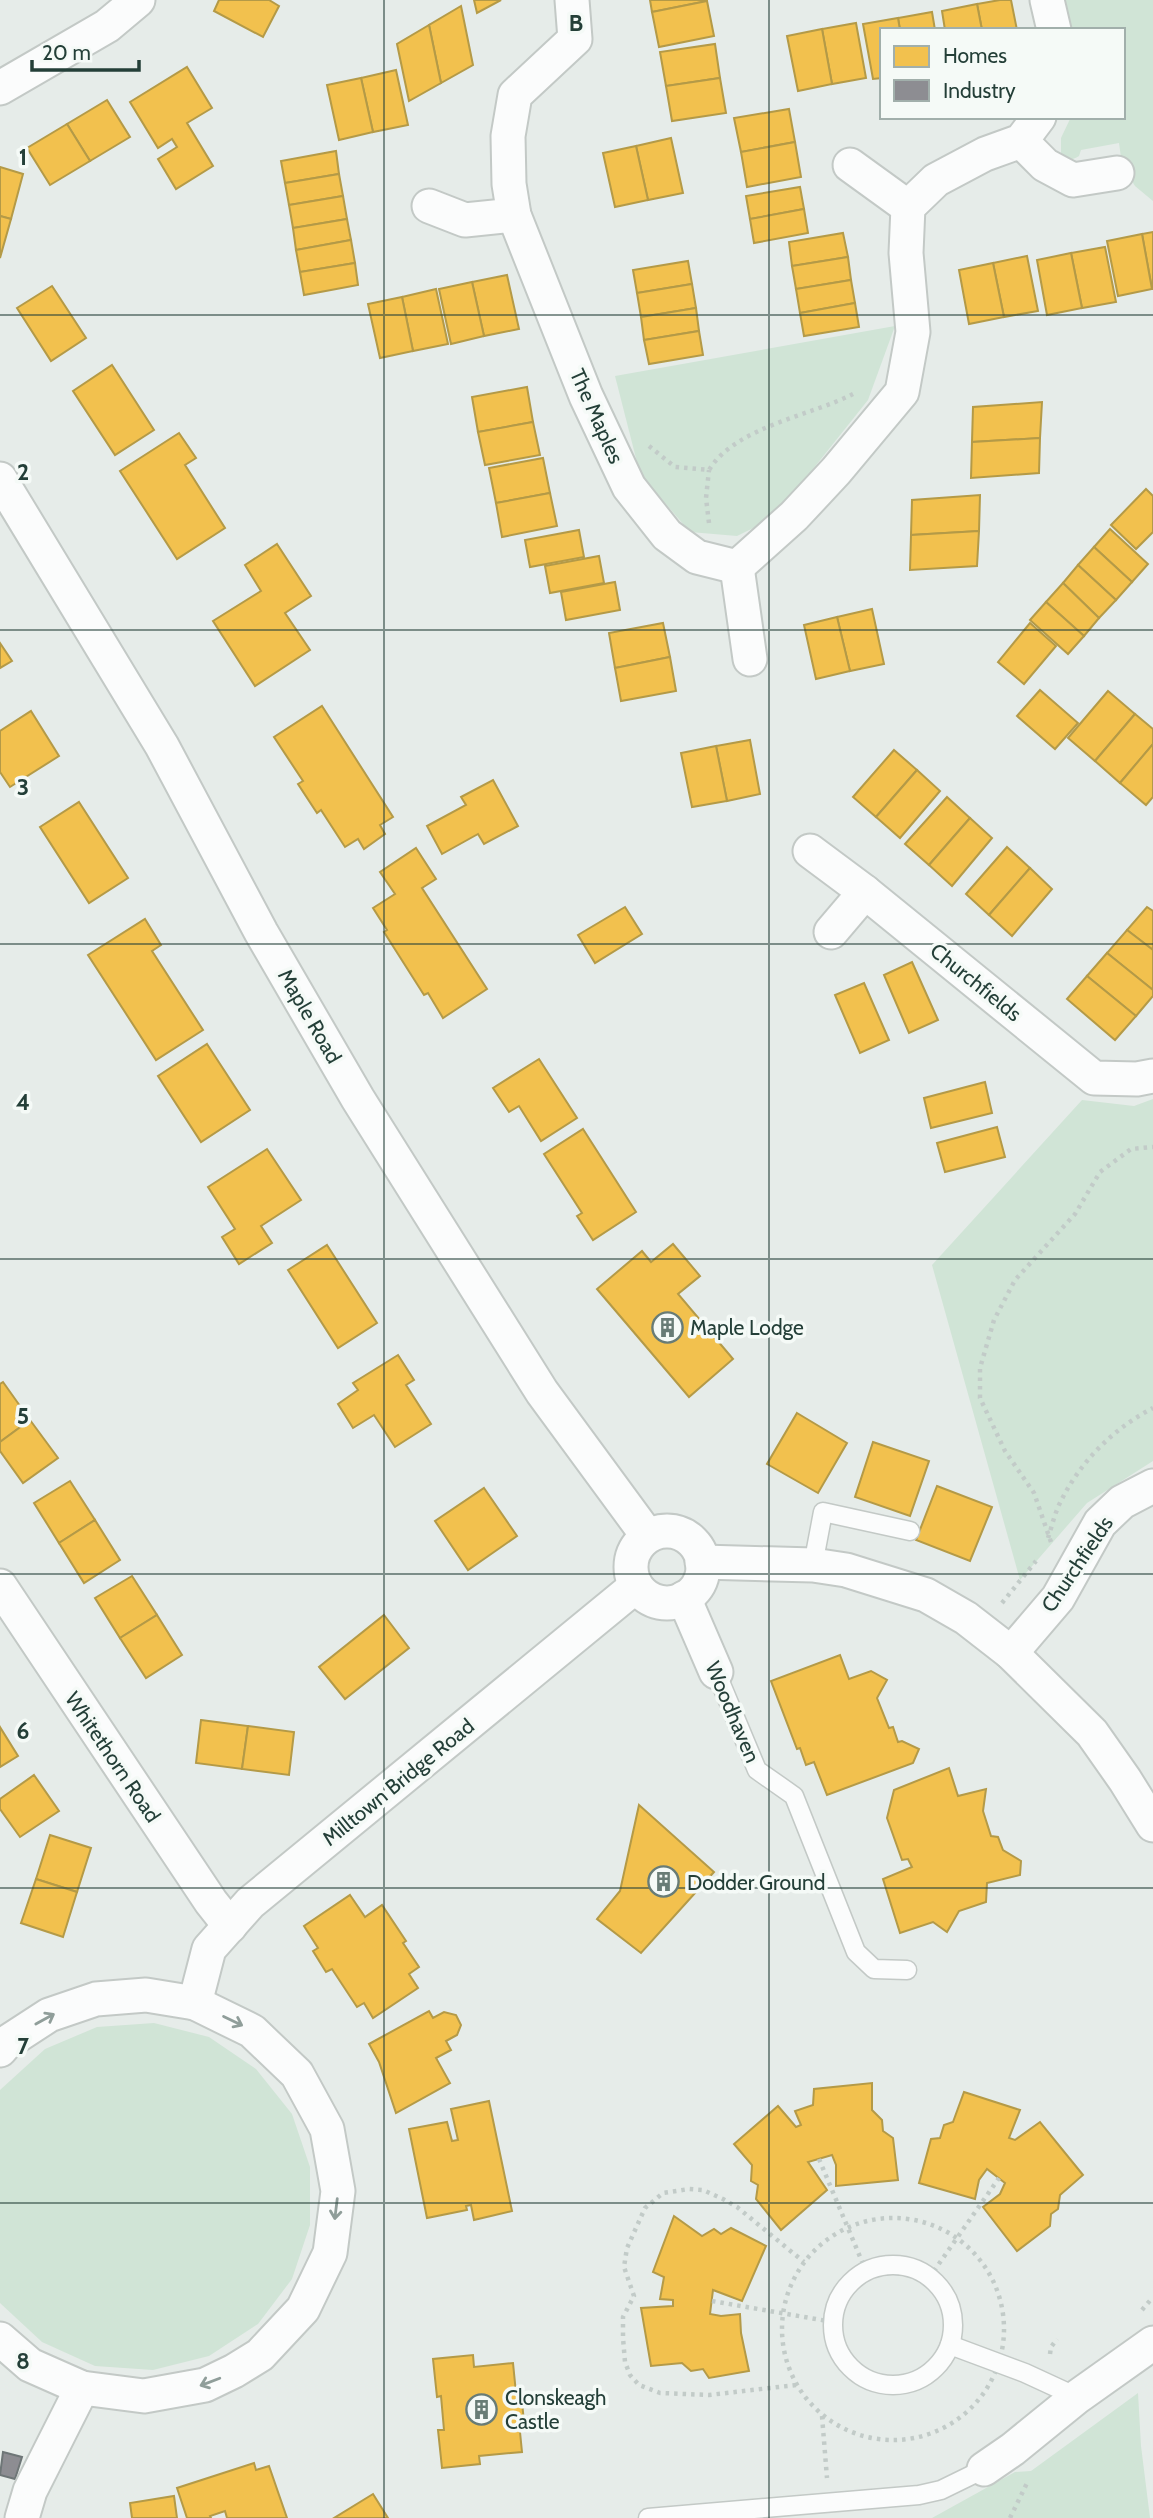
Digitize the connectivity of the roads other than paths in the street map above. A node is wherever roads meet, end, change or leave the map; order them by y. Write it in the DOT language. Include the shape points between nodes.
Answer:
graph roads {
  1 [pos="138,0"];
  2 [pos="572,0"];
  3 [pos="1048,0"];
  4 [pos="1054,28"];
  5 [pos="0,88"];
  6 [pos="1030,129"];
  7 [pos="850,165"];
  8 [pos="1117,173"];
  9 [pos="429,206"];
  10 [pos="908,207"];
  11 [pos="514,215"];
  12 [pos="0,479"];
  13 [pos="737,567"];
  14 [pos="750,659"];
  15 [pos="810,851"];
  16 [pos="865,892"];
  17 [pos="831,932"];
  18 [pos="1153,1076"];
  19 [pos="1153,1486"];
  20 [pos="910,1531"];
  21 [pos="647,1535"];
  22 [pos="702,1562"];
  23 [pos="813,1565"];
  24 [pos="0,1586"];
  25 [pos="636,1586"];
  26 [pos="684,1598"];
  27 [pos="1011,1653"];
  28 [pos="716,1672"];
  29 [pos="1153,1825"];
  30 [pos="230,1927"];
  31 [pos="907,1970"];
  32 [pos="195,2003"];
  33 [pos="0,2050"];
  34 [pos="0,2339"];
  35 [pos="1153,2343"];
  36 [pos="950,2345"];
  37 [pos="82,2388"];
  38 [pos="1077,2397"];
  39 [pos="984,2469"];
  40 [pos="22,2518"];
  41 [pos="648,2518"];
  1 -- 5 [label="street" via="107,26"];
  2 -- 11 [label="street, The Maples" via="575,39 515,95 508,136"];
  3 -- 4 [label="street"];
  6 -- 8 [label="street" via="1045,165 1073,180"];
  6 -- 10 [label="street" via="936,180"];
  7 -- 10 [label="street"];
  9 -- 11 [label="street" via="465,220"];
  10 -- 13 [label="street" via="912,332 902,392 794,516"];
  11 -- 13 [label="street, The Maples" via="582,387 629,487 667,535 687,550"];
  12 -- 21 [label="street, Maple Road" via="162,746 261,932 358,1099 542,1392"];
  13 -- 14 [label="street"];
  15 -- 16 [label="street, Churchfields"];
  16 -- 17 [label="street"];
  16 -- 18 [label="street, Churchfields" via="1094,1078"];
  19 -- 27 [label="street, Churchfields" via="1122,1502 1100,1523 1058,1598"];
  20 -- 23 [label="lane" via="823,1512"];
  21 -- 22 [label="street" via="670,1530 682,1534 692,1541"];
  21 -- 25 [label="street" via="633,1552 631,1575"];
  22 -- 23 [label="street"];
  22 -- 26 [label="street" via="699,1583"];
  23 -- 27 [label="street" via="846,1570 926,1595 966,1618"];
  24 -- 30 [label="street, Whitethorn Road"];
  25 -- 26 [label="street" via="663,1603"];
  25 -- 30 [label="street, Milltown Bridge Road" via="260,1895"];
  26 -- 28 [label="street, Woodhaven"];
  27 -- 29 [label="street" via="1092,1734"];
  28 -- 31 [label="lane, Woodhaven" via="757,1770 794,1796 856,1952 874,1969"];
  30 -- 32 [label="street, Milltown Bridge Road" via="209,1949"];
  33 -- 32 [label="street, one-way" via="48,2015 96,1999 146,1995"];
  32 -- 37 [label="street, one-way" via="252,2031 280,2057 297,2074 327,2129 338,2191 330,2253 303,2309 260,2355 234,2371 205,2385 144,2396"];
  34 -- 37 [label="street" via="30,2364"];
  35 -- 38 [label="street"];
  36 -- 36 [label="lane" via="950,2305 940,2287 906,2266 866,2271 838,2300 834,2339 842,2357 871,2381 890,2386 927,2376"];
  36 -- 38 [label="lane"];
  37 -- 40 [label="street" via="30,2491"];
  38 -- 39 [label="street"];
  39 -- 41 [label="lane" via="941,2490 919,2495"];
}
